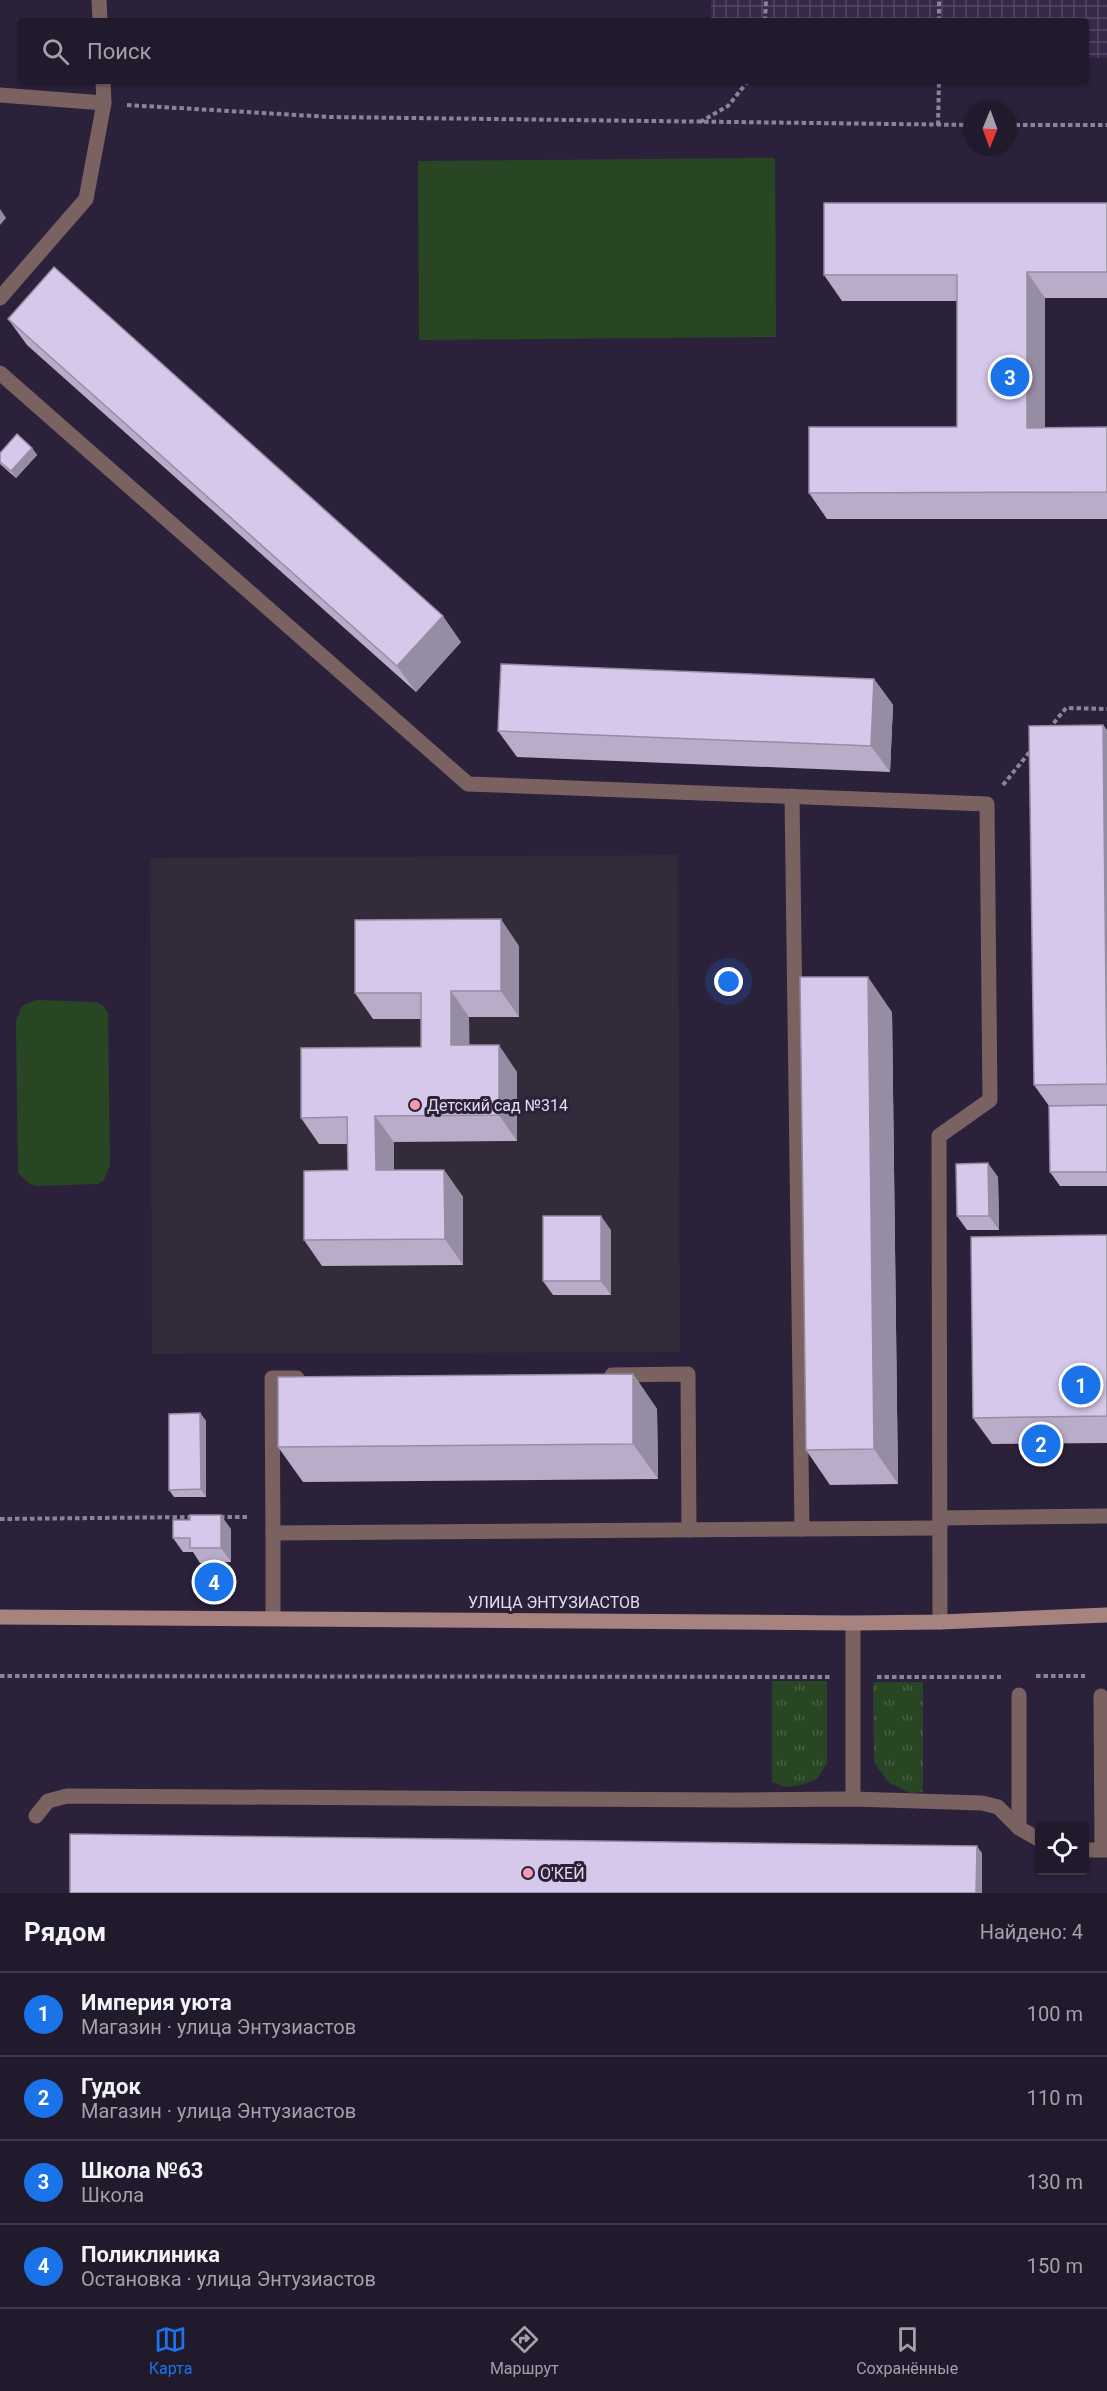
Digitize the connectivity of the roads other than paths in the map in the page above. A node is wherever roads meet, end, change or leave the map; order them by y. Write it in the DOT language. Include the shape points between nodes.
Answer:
graph roads {
  1 [pos="99,0"];
  2 [pos="100,18"];
  3 [pos="103,84"];
  4 [pos="0,95"];
  5 [pos="104,103"];
  6 [pos="0,298"];
  7 [pos="0,373"];
  8 [pos="792,796"];
  9 [pos="593,1375"];
  10 [pos="308,1378"];
  11 [pos="1107,1516"];
  12 [pos="940,1523"];
  13 [pos="802,1529"];
  14 [pos="689,1530"];
  15 [pos="273,1533"];
  16 [pos="1107,1615"];
  17 [pos="0,1617"];
  18 [pos="273,1618"];
  19 [pos="940,1622"];
  20 [pos="853,1623"];
  21 [pos="1019,1695"];
  22 [pos="1101,1696"];
  23 [pos="853,1798"];
  24 [pos="36,1816"];
  25 [pos="1019,1828"];
  26 [pos="1035,1837"];
  27 [pos="1104,1850"];
  1 -- 2 [label="lane"];
  3 -- 5 [label="lane"];
  4 -- 5 [label="lane"];
  5 -- 6 [label="lane" via="86,199"];
  7 -- 8 [label="lane" via="468,784"];
  8 -- 12 [label="lane" via="987,804 990,1100 939,1136"];
  8 -- 13 [label="lane"];
  9 -- 14 [label="lane" via="688,1374"];
  10 -- 15 [label="lane" via="272,1378"];
  11 -- 12 [label="lane"];
  12 -- 13 [label="lane"];
  12 -- 19 [label="lane"];
  13 -- 14 [label="lane"];
  14 -- 15 [label="lane"];
  15 -- 18 [label="lane"];
  16 -- 19 [label="main road, УЛИЦА ЭНТУЗИАСТОВ"];
  17 -- 18 [label="main road, УЛИЦА ЭНТУЗИАСТОВ"];
  18 -- 20 [label="main road, УЛИЦА ЭНТУЗИАСТОВ"];
  19 -- 20 [label="main road, УЛИЦА ЭНТУЗИАСТОВ"];
  20 -- 23 [label="lane"];
  21 -- 25 [label="lane"];
  22 -- 27 [label="lane"];
  23 -- 24 [label="lane" via="67,1796 48,1801"];
  23 -- 25 [label="lane" via="982,1803 998,1807"];
  25 -- 26 [label="lane"];
}
